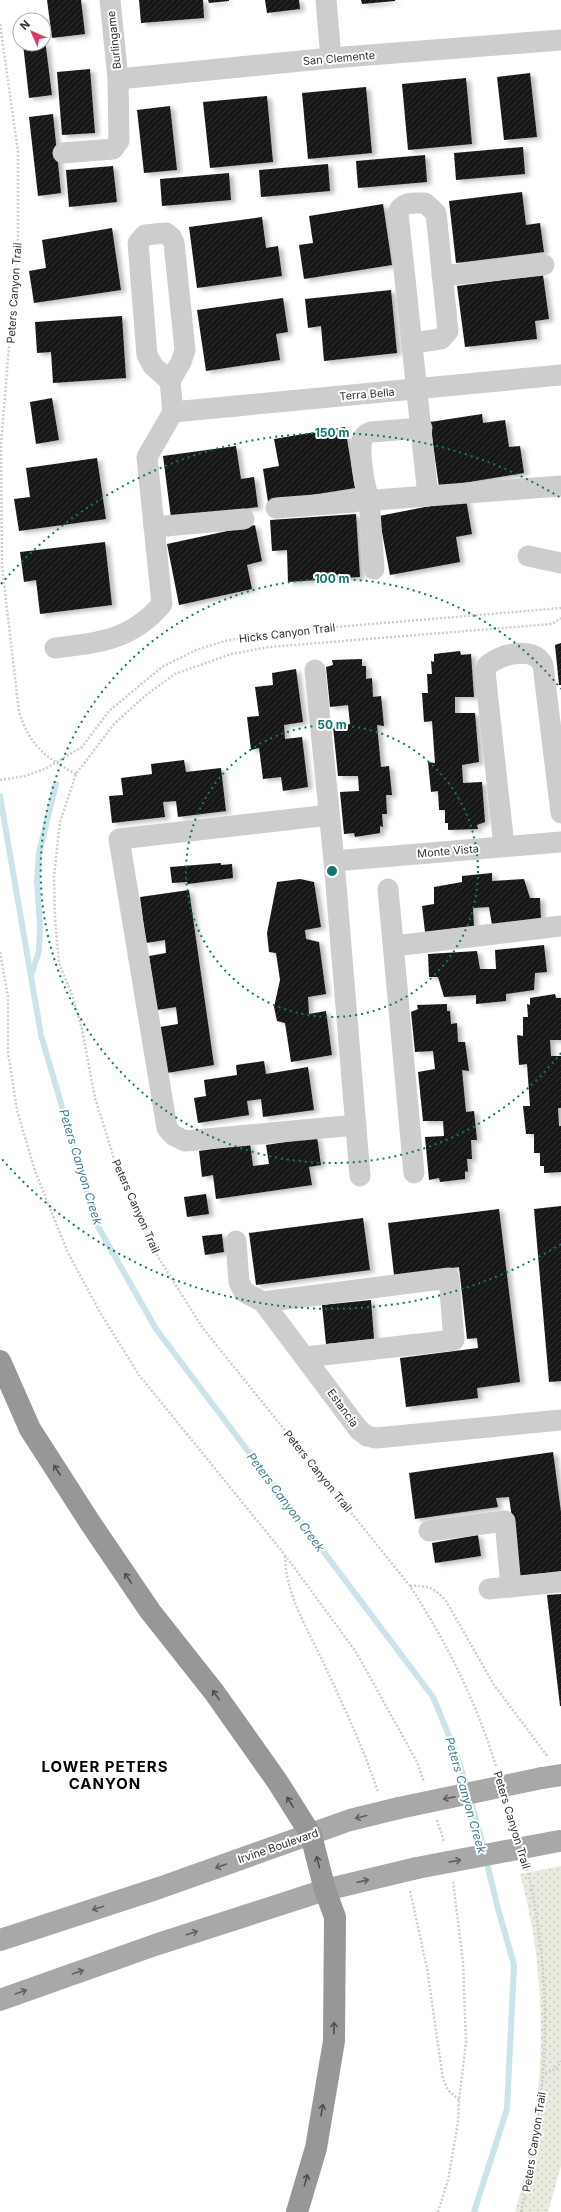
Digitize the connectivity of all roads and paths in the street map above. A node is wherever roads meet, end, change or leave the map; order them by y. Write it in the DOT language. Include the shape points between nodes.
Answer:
graph roads {
  1 [pos="110,0"];
  2 [pos="326,0"];
  3 [pos="0,24"];
  4 [pos="561,40"];
  5 [pos="331,58"];
  6 [pos="118,79"];
  7 [pos="63,153"];
  8 [pos="544,265"];
  9 [pos="442,276"];
  10 [pos="413,344"];
  11 [pos="561,375"];
  12 [pos="170,381"];
  13 [pos="418,389"];
  14 [pos="173,412"];
  15 [pos="422,428"];
  16 [pos="561,486"];
  17 [pos="428,496"];
  18 [pos="369,498"];
  19 [pos="276,508"];
  20 [pos="244,519"];
  21 [pos="154,527"];
  22 [pos="528,556"];
  23 [pos="561,563"];
  24 [pos="374,569"];
  25 [pos="561,608"];
  26 [pos="56,648"];
  27 [pos="315,670"];
  28 [pos="56,763"];
  29 [pos="0,780"];
  30 [pos="561,813"];
  31 [pos="329,815"];
  32 [pos="561,842"];
  33 [pos="504,846"];
  34 [pos="334,861"];
  35 [pos="388,888"];
  36 [pos="561,926"];
  37 [pos="394,946"];
  38 [pos="0,952"];
  39 [pos="356,1125"];
  40 [pos="414,1172"];
  41 [pos="360,1176"];
  42 [pos="236,1240"];
  43 [pos="264,1302"];
  44 [pos="306,1357"];
  45 [pos="0,1361"];
  46 [pos="561,1420"];
  47 [pos="430,1531"];
  48 [pos="285,1556"];
  49 [pos="561,1582"];
  50 [pos="410,1586"];
  51 [pos="511,1587"];
  52 [pos="489,1589"];
  53 [pos="496,1768"];
  54 [pos="553,1776"];
  55 [pos="424,1783"];
  56 [pos="507,1805"];
  57 [pos="392,1810"];
  58 [pos="436,1818"];
  59 [pos="311,1835"];
  60 [pos="517,1835"];
  61 [pos="560,1841"];
  62 [pos="444,1846"];
  63 [pos="526,1865"];
  64 [pos="411,1869"];
  65 [pos="452,1877"];
  66 [pos="325,1890"];
  67 [pos="0,1940"];
  68 [pos="0,2000"];
  69 [pos="561,2061"];
  70 [pos="544,2072"];
  71 [pos="459,2100"];
  72 [pos="297,2212"];
  73 [pos="438,2212"];
  74 [pos="521,2212"];
  1 -- 6 [label="street, Burlingame"];
  2 -- 5 [label="street"];
  3 -- 28 [label="path, Peters Canyon Trail" via="18,152 18,238 1,444 2,566 19,712 25,732 39,750"];
  4 -- 5 [label="street, San Clemente"];
  5 -- 6 [label="street, San Clemente"];
  6 -- 7 [label="street, Burlingame" via="119,141 113,149"];
  8 -- 9 [label="street"];
  9 -- 10 [label="street" via="448,330 441,339"];
  9 -- 10 [label="street" via="436,213 426,203 404,204 398,213"];
  10 -- 13 [label="street"];
  11 -- 13 [label="street, Terra Bella"];
  12 -- 12 [label="street" via="153,366 146,355 138,243 145,235 166,233 174,242 185,350"];
  12 -- 14 [label="street"];
  13 -- 14 [label="street, Terra Bella"];
  13 -- 15 [label="street"];
  14 -- 21 [label="street" via="147,457"];
  15 -- 17 [label="street"];
  15 -- 18 [label="street" via="371,432 364,437 362,444 365,489"];
  16 -- 17 [label="street"];
  17 -- 18 [label="street" via="375,500"];
  18 -- 19 [label="street" via="354,502"];
  18 -- 24 [label="street"];
  20 -- 21 [label="street"];
  21 -- 26 [label="street" via="162,604 152,616 127,632 100,643"];
  22 -- 23 [label="street"];
  25 -- 28 [label="path, Hicks Canyon Trail" via="308,629 225,640 196,650 162,667 109,711 82,747"];
  27 -- 31 [label="street"];
  28 -- 29 [label="path" via="25,776"];
  28 -- 50 [label="path, Peters Canyon Trail" via="76,774 60,822 54,876 60,963 82,1030 95,1098 118,1171 156,1252 202,1327"];
  30 -- 33 [label="street" via="543,665 537,656 530,654 498,657 487,666 485,672"];
  31 -- 34 [label="street"];
  31 -- 39 [label="street" via="119,839 167,1128 173,1136 185,1141"];
  32 -- 33 [label="street, Monte Vista"];
  33 -- 34 [label="street, Monte Vista"];
  34 -- 39 [label="street"];
  35 -- 37 [label="street"];
  36 -- 37 [label="street"];
  37 -- 40 [label="street"];
  38 -- 48 [label="path" via="8,997 8,1053 17,1110 35,1171 68,1253 100,1314 139,1376"];
  39 -- 41 [label="street"];
  42 -- 43 [label="street, Estancia" via="239,1282 244,1292"];
  43 -- 44 [label="street, Estancia"];
  43 -- 44 [label="street" via="449,1278 454,1340"];
  44 -- 46 [label="street, Estancia" via="359,1430 367,1436 376,1438"];
  59 -- 45 [label="highway, one-way" via="277,1781 214,1692 150,1611 89,1521 30,1429"];
  47 -- 51 [label="street" via="505,1522"];
  48 -- 55 [label="path" via="356,1652 417,1762"];
  48 -- 57 [label="path" via="285,1567 294,1598"];
  49 -- 51 [label="street"];
  50 -- 53 [label="path, Peters Canyon Trail" via="462,1676"];
  50 -- 54 [label="path" via="425,1585 437,1590 446,1601 494,1685 551,1761"];
  51 -- 52 [label="street"];
  54 -- 57 [label="main road, Irvine Boulevard, one-way, bridge"];
  56 -- 60 [label="path, Peters Canyon Trail"];
  57 -- 59 [label="main road, Irvine Boulevard, one-way" via="350,1820"];
  58 -- 62 [label="path"];
  66 -- 59 [label="highway, one-way"];
  59 -- 67 [label="main road, Irvine Boulevard, one-way"];
  64 -- 61 [label="main road, one-way, bridge"];
  63 -- 70 [label="path, Peters Canyon Trail" via="533,1888 542,1956 546,2016"];
  66 -- 64 [label="main road, one-way"];
  64 -- 71 [label="path" via="443,2079 448,2090"];
  65 -- 71 [label="path" via="463,1962 466,2042"];
  68 -- 66 [label="main road, one-way" via="155,1945"];
  72 -- 66 [label="highway, one-way" via="316,2148 334,2041 336,1929 335,1917"];
  69 -- 70 [label="path" via="556,2069"];
  70 -- 74 [label="path, Peters Canyon Trail" via="532,2168"];
  71 -- 73 [label="path" via="458,2122 448,2180"];
}
